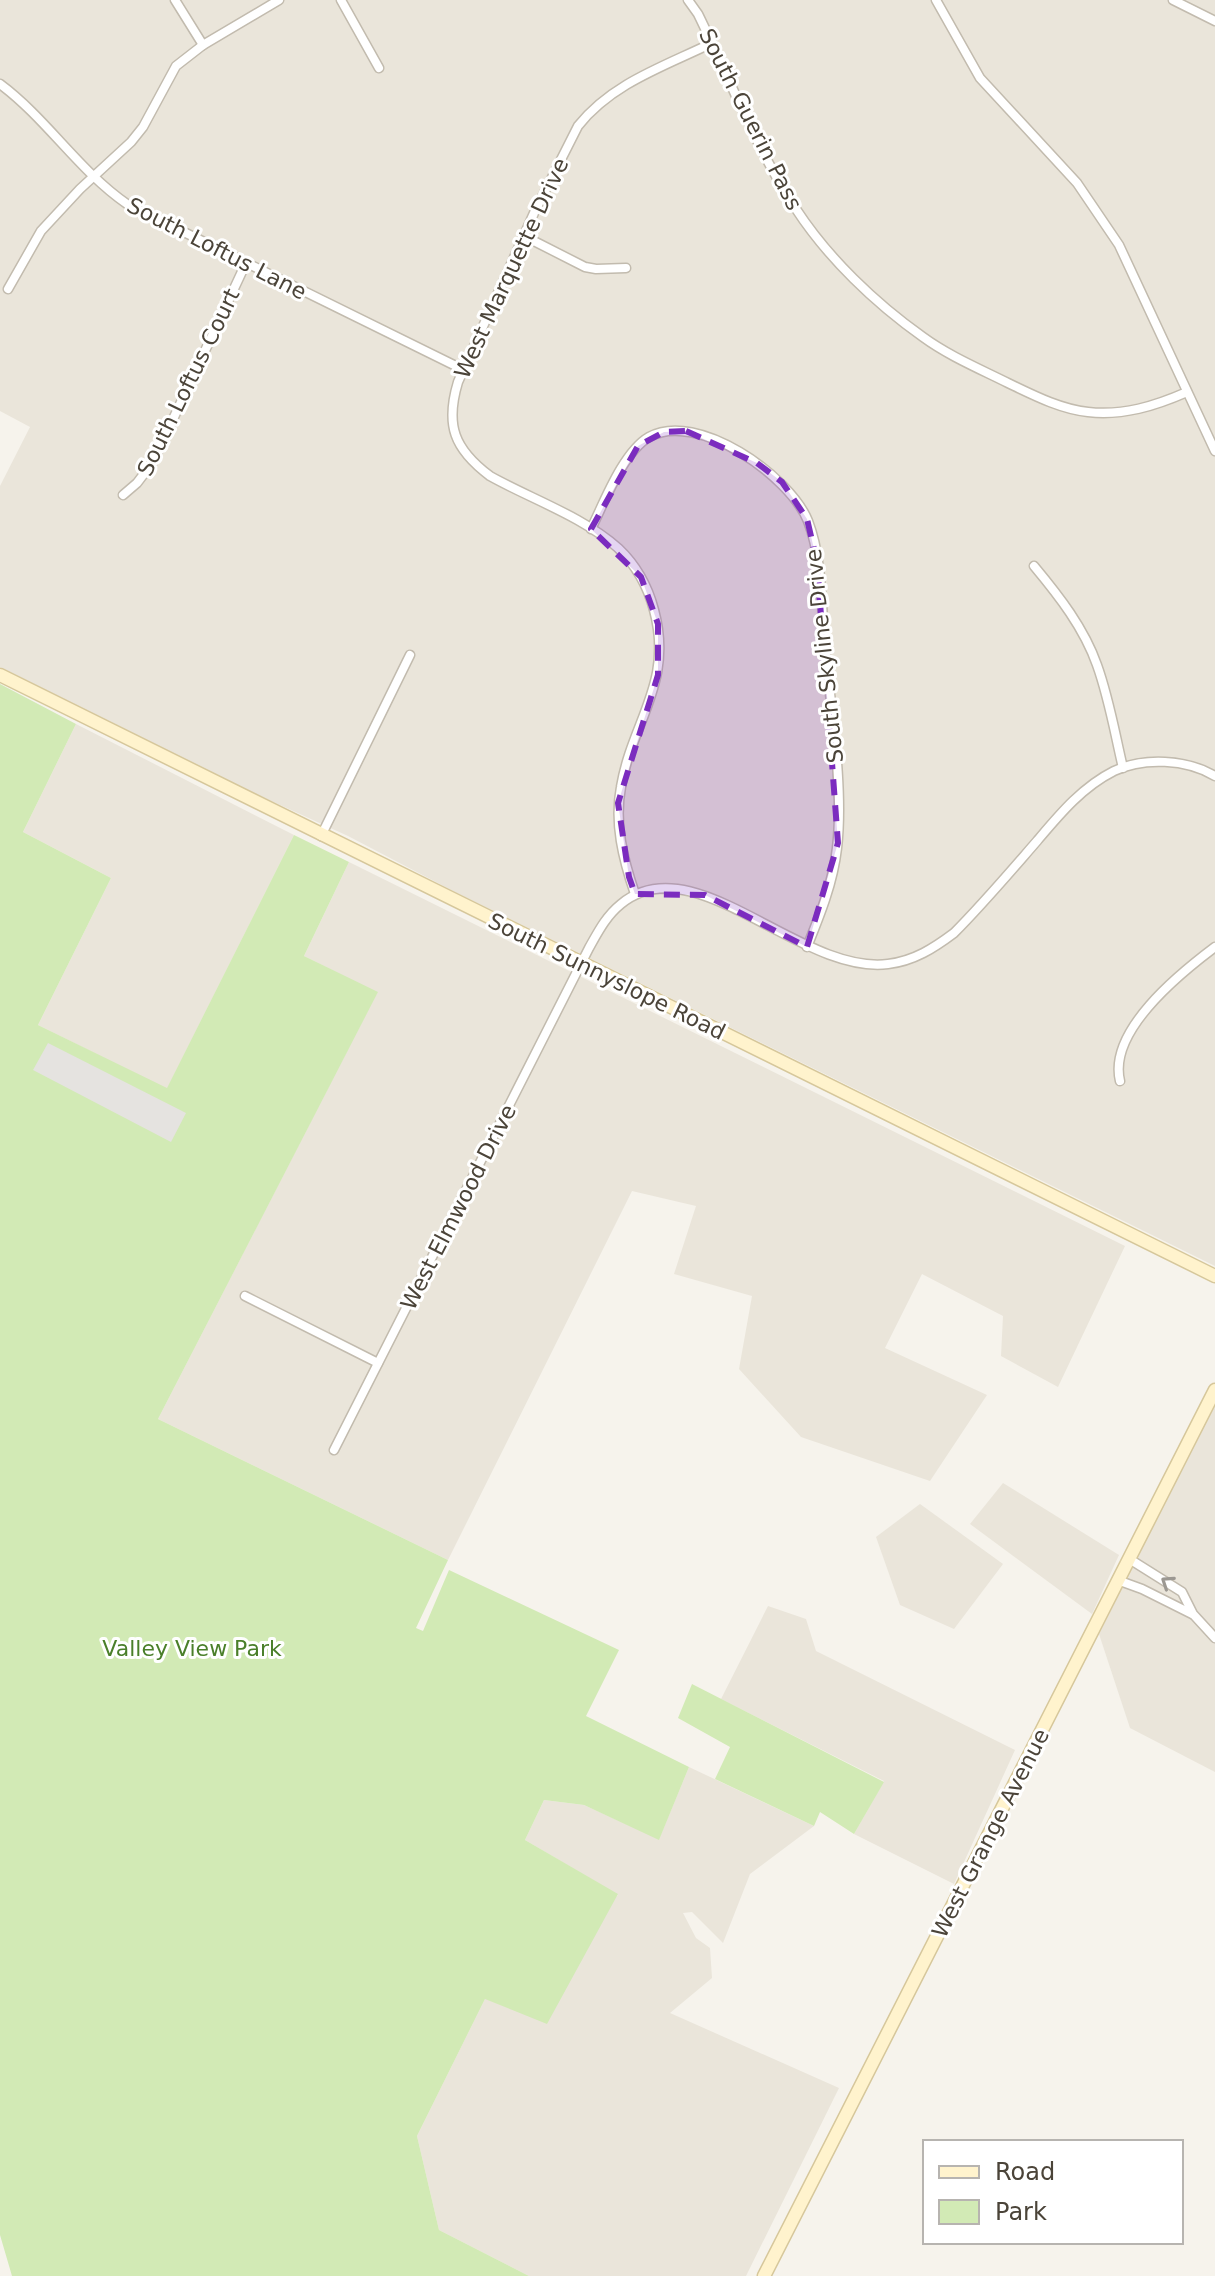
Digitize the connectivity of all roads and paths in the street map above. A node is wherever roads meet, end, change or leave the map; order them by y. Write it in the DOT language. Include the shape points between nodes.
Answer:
graph roads {
  1 [pos="175,0"];
  2 [pos="279,0"];
  3 [pos="341,0"];
  4 [pos="688,0"];
  5 [pos="936,0"];
  6 [pos="1173,0"];
  7 [pos="1215,21"];
  8 [pos="712,43"];
  9 [pos="203,45"];
  10 [pos="379,68"];
  11 [pos="0,84"];
  12 [pos="94,177"];
  13 [pos="524,236"];
  14 [pos="246,263"];
  15 [pos="626,268"];
  16 [pos="8,289"];
  17 [pos="464,370"];
  18 [pos="1187,392"];
  19 [pos="1215,451"];
  20 [pos="123,495"];
  21 [pos="591,529"];
  22 [pos="1034,566"];
  23 [pos="410,655"];
  24 [pos="0,675"];
  25 [pos="1123,768"];
  26 [pos="1215,776"];
  27 [pos="321,836"];
  28 [pos="635,894"];
  29 [pos="807,947"];
  30 [pos="1215,947"];
  31 [pos="581,963"];
  32 [pos="1120,1081"];
  33 [pos="1215,1276"];
  34 [pos="245,1296"];
  35 [pos="378,1363"];
  36 [pos="1215,1390"];
  37 [pos="334,1450"];
  38 [pos="1131,1560"];
  39 [pos="1120,1581"];
  40 [pos="1193,1614"];
  41 [pos="1215,1638"];
  42 [pos="764,2276"];
  1 -- 9 [label="street"];
  2 -- 9 [label="street"];
  3 -- 10 [label="street"];
  4 -- 8 [label="street, South Guerin Pass"];
  5 -- 18 [label="street" via="980,78 1077,183 1119,245"];
  6 -- 7 [label="street"];
  8 -- 13 [label="street, West Marquette Drive" via="617,89 588,114"];
  8 -- 18 [label="street, South Guerin Pass" via="796,210 857,281 923,337 1036,396 1078,410 1133,411"];
  9 -- 12 [label="street" via="176,66 137,135"];
  11 -- 12 [label="street, South Loftus Lane"];
  12 -- 14 [label="street, South Loftus Lane" via="127,204"];
  12 -- 16 [label="street" via="41,231"];
  13 -- 15 [label="street" via="585,267"];
  13 -- 17 [label="street, West Marquette Drive"];
  14 -- 17 [label="street, South Loftus Lane"];
  14 -- 20 [label="street, South Loftus Court" via="153,462"];
  17 -- 21 [label="street, West Marquette Drive" via="451,419 463,452 490,476"];
  18 -- 19 [label="street"];
  21 -- 28 [label="street, West Marquette Drive" via="618,549 641,577 658,624 658,675 626,763 618,803 622,849"];
  21 -- 29 [label="street, South Skyline Drive" via="638,446 664,432 706,437 757,463 782,482 807,519 817,562 838,803 832,877"];
  22 -- 25 [label="street" via="1086,640"];
  23 -- 27 [label="street"];
  24 -- 27 [label="street, South Sunnyslope Road"];
  25 -- 26 [label="street" via="1175,763"];
  25 -- 29 [label="street" via="1085,790 971,916 921,955 872,965"];
  27 -- 31 [label="street, South Sunnyslope Road"];
  28 -- 29 [label="street" via="662,888 690,890"];
  28 -- 31 [label="street, West Elmwood Drive" via="610,914"];
  30 -- 32 [label="street" via="1171,984 1132,1030 1118,1060"];
  31 -- 33 [label="street, South Sunnyslope Road"];
  31 -- 35 [label="street, West Elmwood Drive"];
  34 -- 35 [label="street"];
  35 -- 37 [label="street, West Elmwood Drive"];
  36 -- 38 [label="street, West Grange Avenue"];
  38 -- 39 [label="street, West Grange Avenue"];
  40 -- 38 [label="street, one-way" via="1182,1592"];
  39 -- 40 [label="street"];
  39 -- 42 [label="street, West Grange Avenue"];
  40 -- 41 [label="street"];
}
